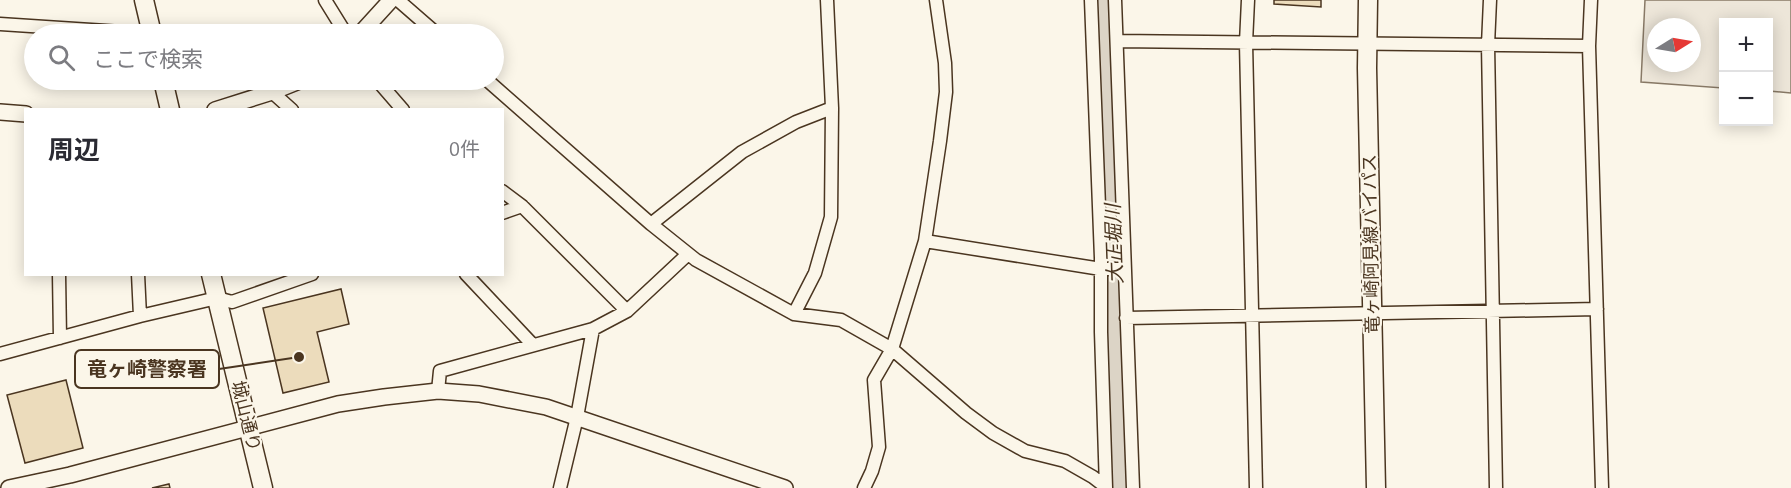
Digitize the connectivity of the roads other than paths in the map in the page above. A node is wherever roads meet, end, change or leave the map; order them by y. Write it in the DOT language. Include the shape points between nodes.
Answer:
graph roads {
  1 [pos="144,0"];
  2 [pos="325,0"];
  3 [pos="391,0"];
  4 [pos="398,0"];
  5 [pos="827,0"];
  6 [pos="936,0"];
  7 [pos="1091,0"];
  8 [pos="1115,0"];
  9 [pos="1248,0"];
  10 [pos="1368,0"];
  11 [pos="1490,0"];
  12 [pos="1591,0"];
  13 [pos="0,24"];
  14 [pos="150,24"];
  15 [pos="340,24"];
  16 [pos="369,24"];
  17 [pos="425,24"];
  18 [pos="24,26"];
  19 [pos="1117,41"];
  20 [pos="1246,43"];
  21 [pos="1366,44"];
  22 [pos="1488,45"];
  23 [pos="1589,46"];
  24 [pos="165,90"];
  25 [pos="277,90"];
  26 [pos="386,90"];
  27 [pos="498,90"];
  28 [pos="272,92"];
  29 [pos="170,108"];
  30 [pos="221,108"];
  31 [pos="290,108"];
  32 [pos="401,108"];
  33 [pos="832,108"];
  34 [pos="0,112"];
  35 [pos="24,114"];
  36 [pos="504,192"];
  37 [pos="522,206"];
  38 [pos="504,212"];
  39 [pos="651,224"];
  40 [pos="925,241"];
  41 [pos="688,254"];
  42 [pos="1103,269"];
  43 [pos="1123,269"];
  44 [pos="59,276"];
  45 [pos="138,276"];
  46 [pos="212,276"];
  47 [pos="306,276"];
  48 [pos="468,276"];
  49 [pos="217,298"];
  50 [pos="1597,309"];
  51 [pos="627,311"];
  52 [pos="1492,311"];
  53 [pos="1372,312"];
  54 [pos="794,314"];
  55 [pos="140,316"];
  56 [pos="1252,316"];
  57 [pos="1126,318"];
  58 [pos="593,329"];
  59 [pos="60,338"];
  60 [pos="532,345"];
  61 [pos="892,349"];
  62 [pos="0,354"];
  63 [pos="438,391"];
  64 [pos="577,417"];
  65 [pos="249,428"];
  66 [pos="9,488"];
  67 [pos="263,488"];
  68 [pos="560,488"];
  69 [pos="784,488"];
  70 [pos="864,488"];
  71 [pos="1106,488"];
  72 [pos="1133,488"];
  73 [pos="1256,488"];
  74 [pos="1376,488"];
  75 [pos="1496,488"];
  76 [pos="1602,488"];
  1 -- 14 [label="main road"];
  2 -- 15 [label="street"];
  3 -- 16 [label="street"];
  4 -- 17 [label="street"];
  5 -- 33 [label="street"];
  6 -- 40 [label="street" via="946,92"];
  7 -- 42 [label="street"];
  8 -- 19 [label="street"];
  9 -- 20 [label="street"];
  10 -- 21 [label="main road, 竜ヶ崎阿見線バイパス"];
  11 -- 22 [label="street"];
  12 -- 23 [label="street"];
  13 -- 18 [label="street"];
  19 -- 20 [label="street"];
  19 -- 43 [label="street"];
  20 -- 21 [label="street"];
  20 -- 56 [label="street"];
  21 -- 22 [label="street"];
  21 -- 53 [label="main road, 竜ヶ崎阿見線バイパス"];
  22 -- 23 [label="street"];
  22 -- 52 [label="street"];
  23 -- 50 [label="street"];
  24 -- 29 [label="main road"];
  25 -- 28 [label="street"];
  26 -- 32 [label="street"];
  27 -- 39 [label="street"];
  28 -- 30 [label="street"];
  28 -- 31 [label="street"];
  33 -- 39 [label="street" via="796,122 742,152"];
  33 -- 54 [label="street" via="831,217 815,273"];
  34 -- 35 [label="street"];
  36 -- 37 [label="street"];
  37 -- 38 [label="street"];
  37 -- 51 [label="street"];
  39 -- 41 [label="street"];
  40 -- 42 [label="street"];
  40 -- 61 [label="street"];
  41 -- 51 [label="street"];
  41 -- 54 [label="street"];
  42 -- 43 [label="street"];
  42 -- 71 [label="street"];
  43 -- 57 [label="street"];
  44 -- 59 [label="street"];
  45 -- 55 [label="street"];
  46 -- 49 [label="main road, 城山通り"];
  47 -- 49 [label="street" via="232,302"];
  48 -- 60 [label="street"];
  49 -- 55 [label="street"];
  49 -- 65 [label="main road, 城山通り"];
  50 -- 52 [label="street"];
  50 -- 76 [label="street"];
  51 -- 58 [label="street"];
  52 -- 53 [label="street"];
  52 -- 75 [label="street"];
  53 -- 56 [label="street"];
  53 -- 74 [label="main road, 竜ヶ崎阿見線バイパス"];
  54 -- 61 [label="street" via="840,320"];
  55 -- 59 [label="street"];
  56 -- 57 [label="street"];
  56 -- 73 [label="street"];
  57 -- 72 [label="street"];
  58 -- 60 [label="street"];
  58 -- 64 [label="street"];
  59 -- 62 [label="street"];
  60 -- 63 [label="street" via="440,371"];
  61 -- 70 [label="street" via="873,380 879,447"];
  61 -- 71 [label="street" via="993,433 1025,450 1065,461"];
  63 -- 64 [label="street" via="479,394"];
  63 -- 65 [label="street" via="338,404"];
  64 -- 68 [label="street"];
  64 -- 69 [label="street"];
  65 -- 66 [label="street"];
  65 -- 67 [label="main road, 城山通り"];
}
